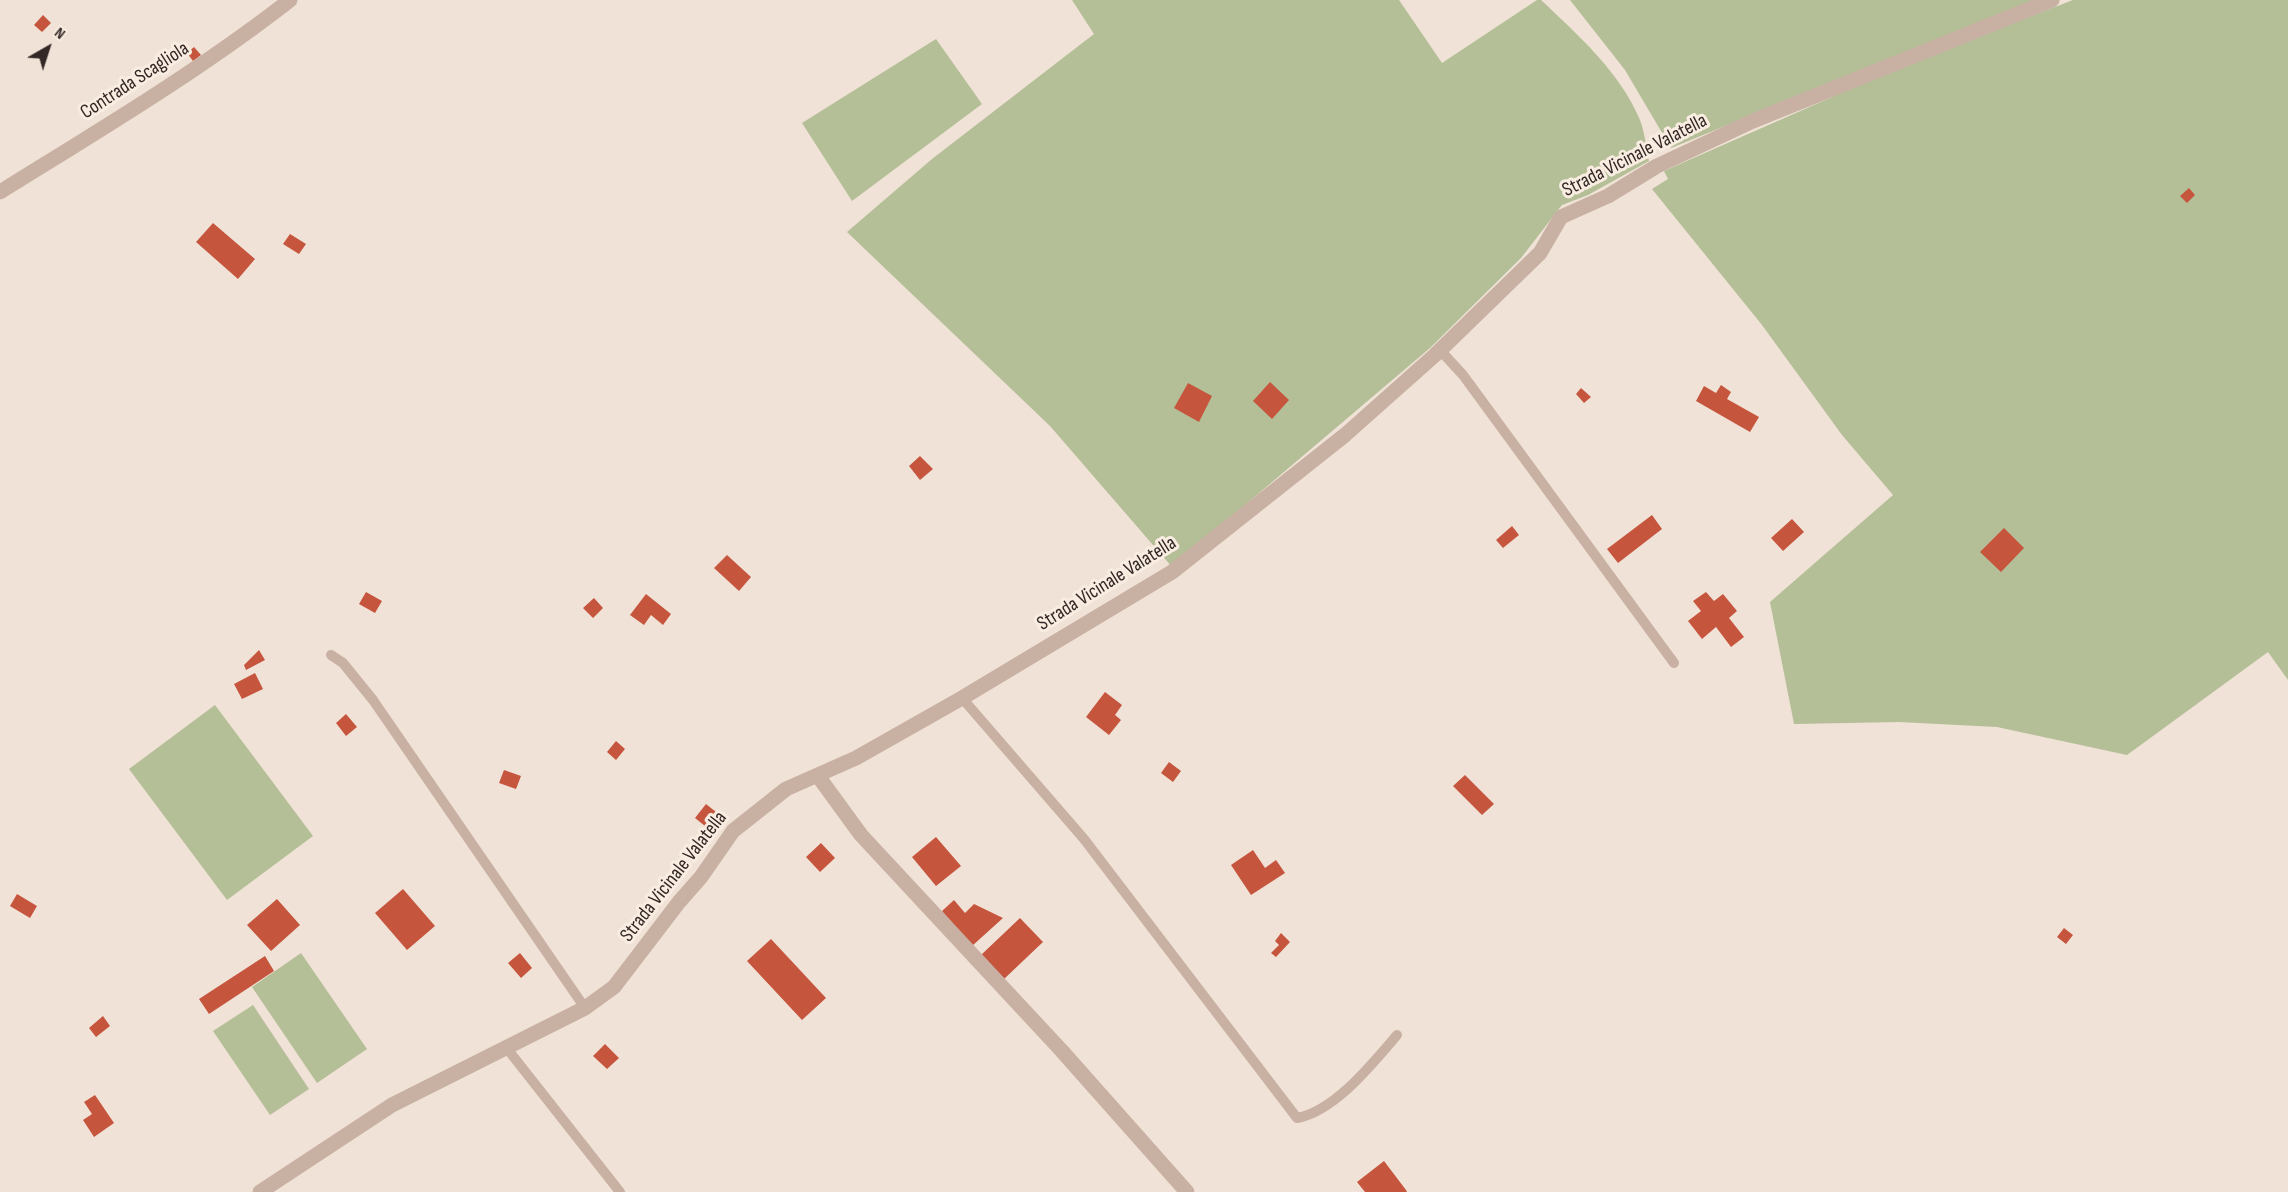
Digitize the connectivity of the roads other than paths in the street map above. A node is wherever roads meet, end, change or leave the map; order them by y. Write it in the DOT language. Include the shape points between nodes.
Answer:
graph roads {
  1 [pos="290,0"];
  2 [pos="2052,0"];
  3 [pos="0,192"];
  4 [pos="1440,350"];
  5 [pos="331,655"];
  6 [pos="1674,663"];
  7 [pos="962,698"];
  8 [pos="818,776"];
  9 [pos="585,1008"];
  10 [pos="1397,1035"];
  11 [pos="505,1047"];
  12 [pos="261,1192"];
  13 [pos="620,1192"];
  14 [pos="1187,1192"];
  1 -- 3 [label="street, Contrada Scagliola" via="112,122"];
  2 -- 4 [label="street, Strada Vicinale Valatella" via="1753,121 1561,217 1540,253"];
  4 -- 6 [label="lane" via="1463,375"];
  4 -- 7 [label="street, Strada Vicinale Valatella" via="1345,435 1172,572"];
  5 -- 9 [label="lane" via="343,663 373,700"];
  7 -- 8 [label="street, Strada Vicinale Valatella"];
  7 -- 10 [label="lane" via="1084,839 1297,1118 1319,1109 1352,1085"];
  8 -- 9 [label="street, Strada Vicinale Valatella" via="786,789 733,831 614,987"];
  8 -- 14 [label="street" via="861,835"];
  9 -- 11 [label="street, Strada Vicinale Valatella"];
  11 -- 12 [label="street, Strada Vicinale Valatella" via="392,1105"];
  11 -- 13 [label="lane"];
}
